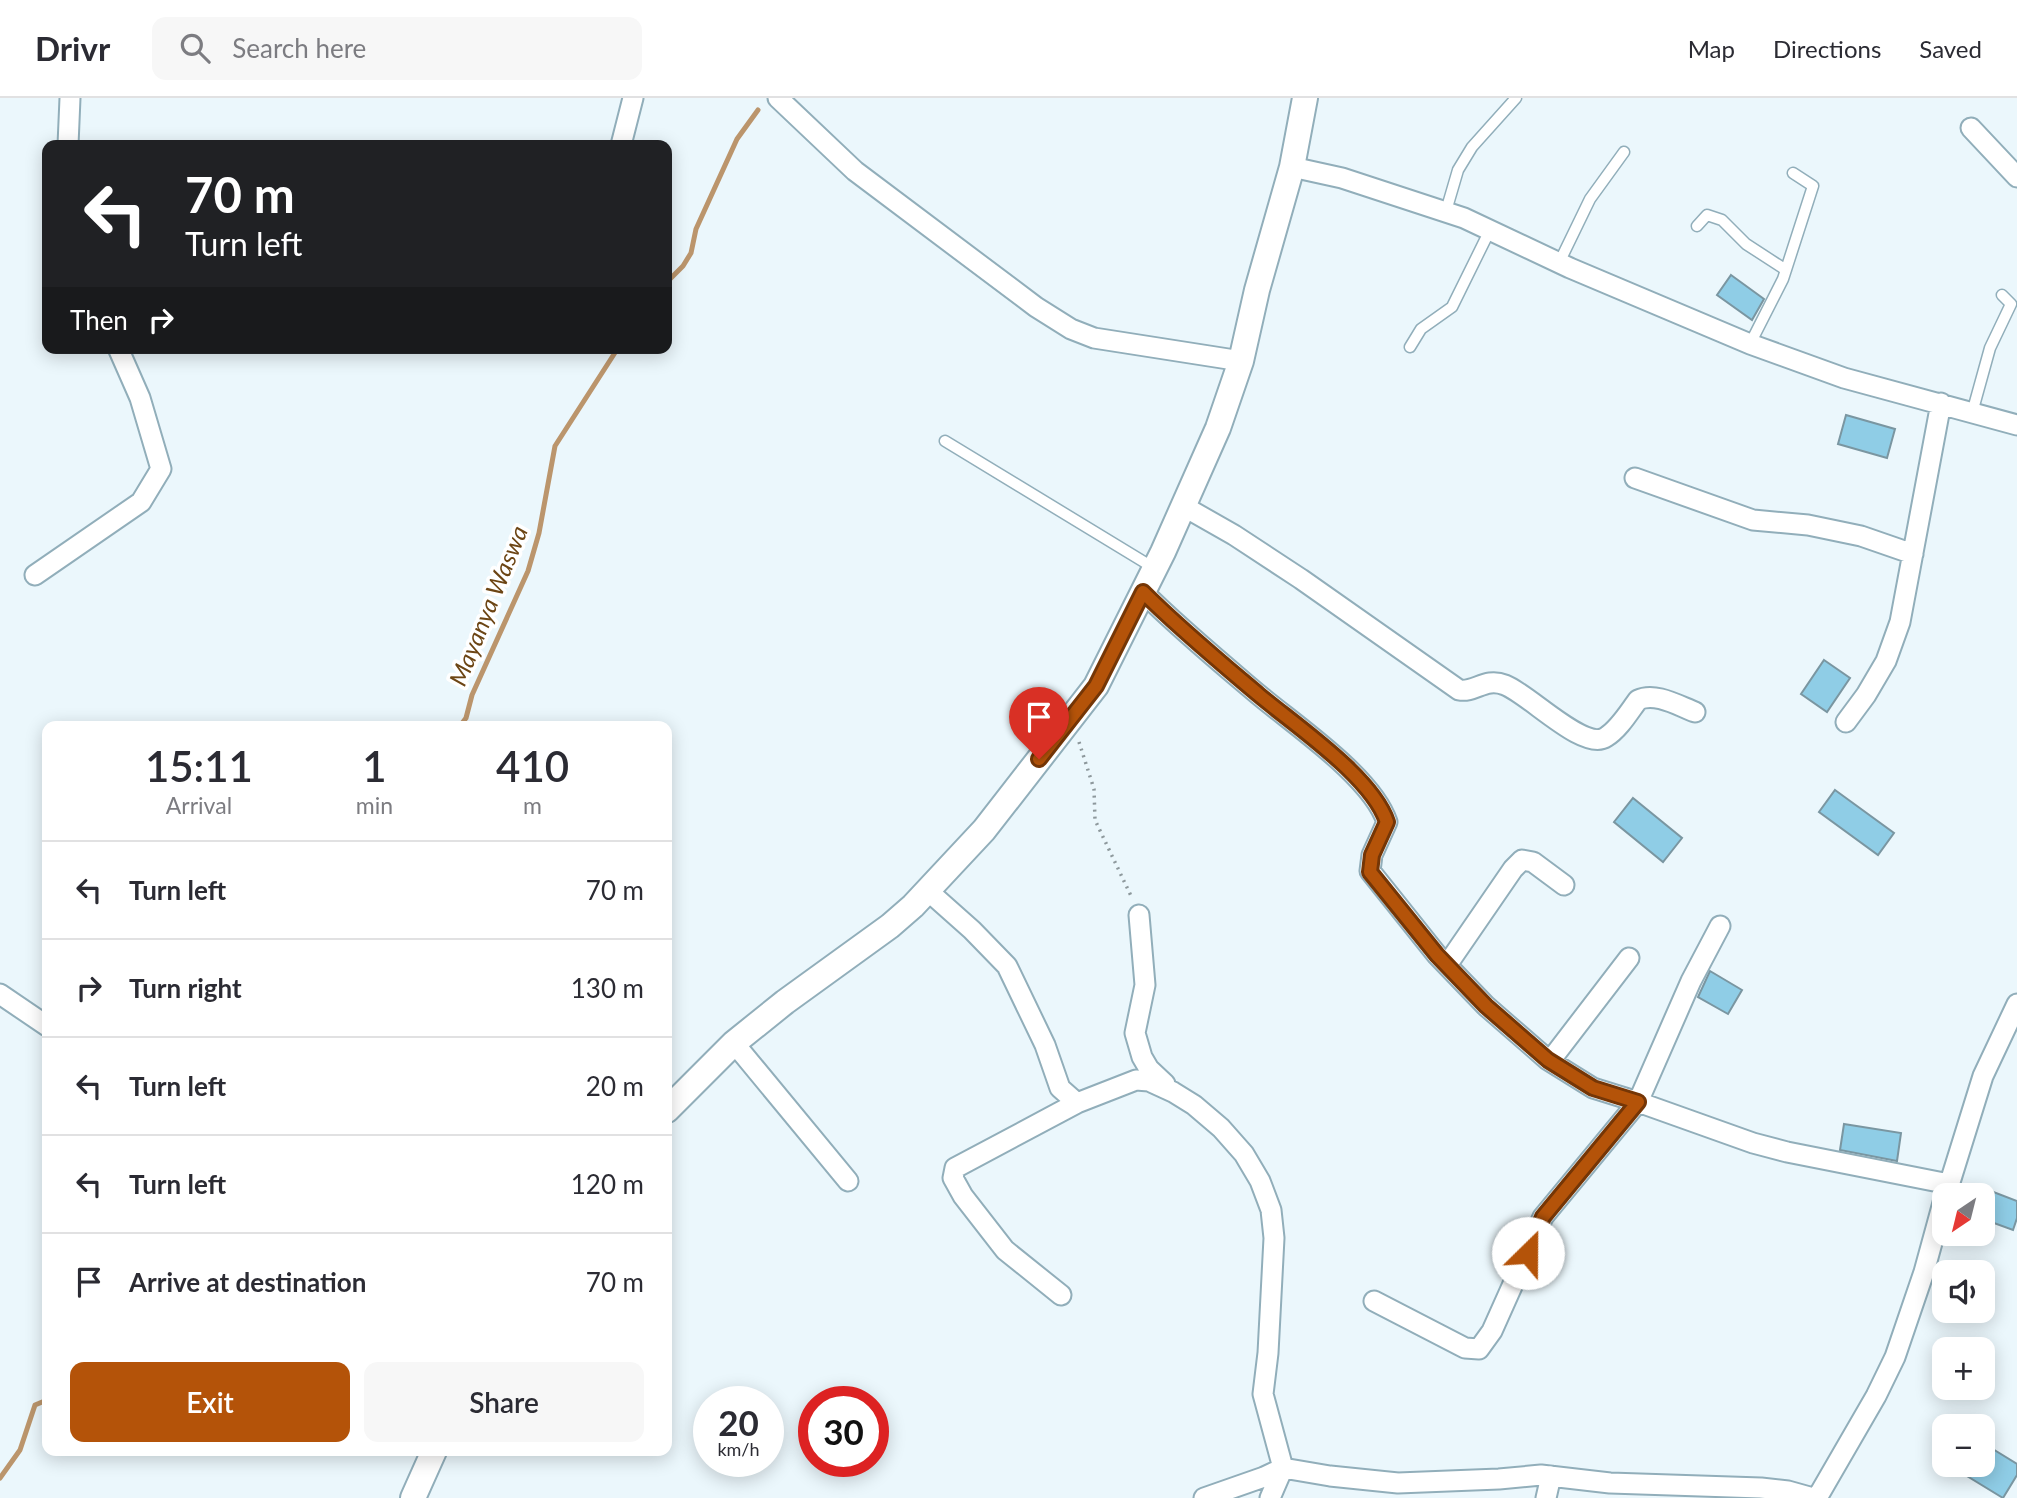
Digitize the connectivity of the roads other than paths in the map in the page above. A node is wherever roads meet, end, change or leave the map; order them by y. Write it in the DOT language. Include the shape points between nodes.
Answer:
graph roads {
  1 [pos="70,98"];
  2 [pos="633,98"];
  3 [pos="778,98"];
  4 [pos="1305,98"];
  5 [pos="1516,98"];
  6 [pos="1970,128"];
  7 [pos="68,140"];
  8 [pos="622,140"];
  9 [pos="1624,152"];
  10 [pos="1292,167"];
  11 [pos="1793,173"];
  12 [pos="2017,177"];
  13 [pos="1446,211"];
  14 [pos="1697,226"];
  15 [pos="1490,230"];
  16 [pos="1559,263"];
  17 [pos="1786,270"];
  18 [pos="2002,295"];
  19 [pos="1750,344"];
  20 [pos="1410,347"];
  21 [pos="121,354"];
  22 [pos="1241,361"];
  23 [pos="1941,403"];
  24 [pos="1972,413"];
  25 [pos="2017,425"];
  26 [pos="945,441"];
  27 [pos="1635,478"];
  28 [pos="1183,506"];
  29 [pos="1913,554"];
  30 [pos="1155,569"];
  31 [pos="35,575"];
  32 [pos="1143,592"];
  33 [pos="1695,712"];
  34 [pos="1846,722"];
  35 [pos="1564,885"];
  36 [pos="928,890"];
  37 [pos="1139,915"];
  38 [pos="1720,926"];
  39 [pos="1629,958"];
  40 [pos="1447,965"];
  41 [pos="0,994"];
  42 [pos="2017,1004"];
  43 [pos="42,1023"];
  44 [pos="734,1043"];
  45 [pos="1550,1061"];
  46 [pos="1174,1092"];
  47 [pos="1638,1102"];
  48 [pos="1077,1103"];
  49 [pos="672,1104"];
  50 [pos="848,1181"];
  51 [pos="1949,1183"];
  52 [pos="1932,1189"];
  53 [pos="1932,1243"];
  54 [pos="1061,1295"];
  55 [pos="1374,1301"];
  56 [pos="432,1456"];
  57 [pos="1283,1468"];
  58 [pos="1551,1476"];
  59 [pos="413,1498"];
  60 [pos="1204,1498"];
  61 [pos="1270,1498"];
  62 [pos="1546,1498"];
  63 [pos="1815,1498"];
  1 -- 7 [label="street"];
  2 -- 8 [label="street"];
  3 -- 22 [label="street" via="855,171 1071,329 1094,338"];
  4 -- 10 [label="street"];
  5 -- 13 [label="lane" via="1472,147 1458,170"];
  6 -- 12 [label="street"];
  9 -- 16 [label="lane" via="1590,199"];
  10 -- 13 [label="street"];
  10 -- 22 [label="street"];
  11 -- 17 [label="lane" via="1813,186"];
  13 -- 15 [label="street"];
  14 -- 17 [label="lane" via="1707,215 1722,220 1746,244"];
  15 -- 16 [label="street"];
  15 -- 20 [label="lane" via="1452,307 1421,329"];
  16 -- 19 [label="street"];
  17 -- 19 [label="lane"];
  18 -- 24 [label="lane" via="2011,304 1990,348"];
  19 -- 23 [label="street" via="1843,378"];
  21 -- 31 [label="street" via="140,398 161,469 141,502"];
  22 -- 28 [label="street" via="1218,428"];
  23 -- 24 [label="street"];
  23 -- 29 [label="street"];
  24 -- 25 [label="street"];
  26 -- 30 [label="lane"];
  27 -- 29 [label="street" via="1753,520 1841,532"];
  28 -- 30 [label="street"];
  28 -- 33 [label="street" via="1234,535 1459,690 1493,682 1506,685 1581,736 1597,741 1607,737 1644,697"];
  29 -- 34 [label="street" via="1900,622 1886,661"];
  30 -- 32 [label="street"];
  32 -- 36 [label="street" via="1096,686 984,830"];
  32 -- 40 [label="street" via="1313,738 1375,799 1387,822 1372,855 1370,872"];
  35 -- 40 [label="street" via="1533,862 1522,860"];
  36 -- 44 [label="street" via="890,926"];
  36 -- 48 [label="street" via="1007,966 1060,1088"];
  37 -- 46 [label="street" via="1145,985 1135,1033 1149,1069"];
  38 -- 47 [label="street"];
  39 -- 45 [label="street"];
  40 -- 45 [label="street"];
  41 -- 43 [label="street"];
  42 -- 51 [label="street" via="1983,1076"];
  44 -- 49 [label="street"];
  44 -- 50 [label="street"];
  45 -- 47 [label="street" via="1593,1088"];
  46 -- 48 [label="street" via="1136,1080"];
  46 -- 57 [label="street" via="1221,1128 1244,1154 1272,1210 1275,1238 1263,1394"];
  47 -- 52 [label="street" via="1753,1143"];
  47 -- 55 [label="street" via="1543,1217 1492,1331 1479,1349 1465,1348"];
  48 -- 54 [label="street" via="955,1168 953,1178 1005,1250"];
  53 -- 63 [label="street" via="1895,1357"];
  56 -- 59 [label="street"];
  57 -- 58 [label="street" via="1398,1483"];
  57 -- 60 [label="street"];
  57 -- 61 [label="street"];
  58 -- 62 [label="street"];
  58 -- 63 [label="street" via="1610,1483 1761,1488"];
}
